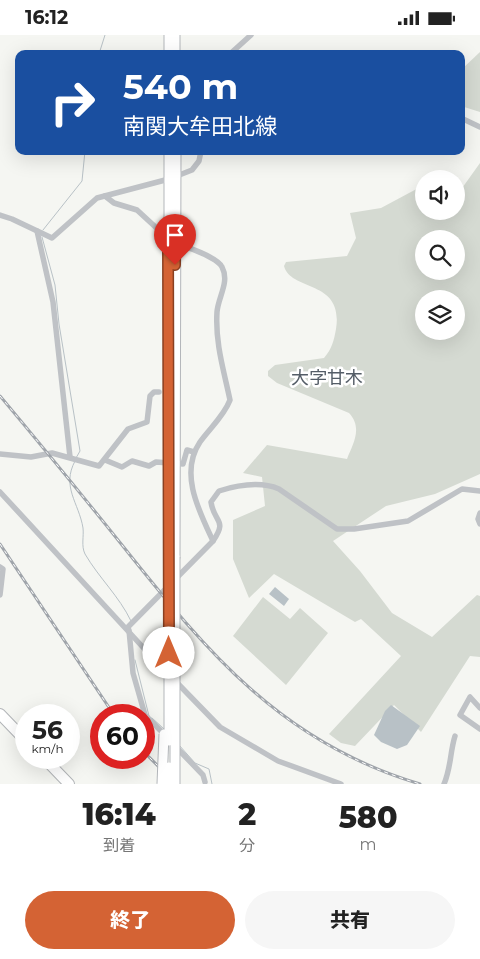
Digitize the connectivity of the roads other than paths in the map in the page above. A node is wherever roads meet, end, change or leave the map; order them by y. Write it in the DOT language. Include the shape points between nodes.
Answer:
graph roads {
  1 [pos="168,35"];
  2 [pos="176,35"];
  3 [pos="251,35"];
  4 [pos="169,50"];
  5 [pos="176,50"];
  6 [pos="234,50"];
  7 [pos="465,120"];
  8 [pos="480,127"];
  9 [pos="169,155"];
  10 [pos="175,155"];
  11 [pos="200,155"];
  12 [pos="172,177"];
  13 [pos="105,197"];
  14 [pos="0,215"];
  15 [pos="37,231"];
  16 [pos="168,237"];
  17 [pos="175,245"];
  18 [pos="159,392"];
  19 [pos="194,451"];
  20 [pos="0,455"];
  21 [pos="70,457"];
  22 [pos="106,460"];
  23 [pos="172,464"];
  24 [pos="480,491"];
  25 [pos="0,492"];
  26 [pos="480,513"];
  27 [pos="480,524"];
  28 [pos="213,541"];
  29 [pos="172,559"];
  30 [pos="0,567"];
  31 [pos="0,595"];
  32 [pos="128,629"];
  33 [pos="169,691"];
  34 [pos="480,708"];
  35 [pos="0,714"];
  36 [pos="175,718"];
  37 [pos="480,729"];
  38 [pos="15,730"];
  39 [pos="455,736"];
  40 [pos="54,769"];
  41 [pos="205,782"];
  42 [pos="68,784"];
  43 [pos="162,784"];
  44 [pos="169,784"];
  45 [pos="175,784"];
  46 [pos="180,784"];
  47 [pos="338,784"];
  48 [pos="444,784"];
  1 -- 4 [label="main road"];
  2 -- 5 [label="main road"];
  3 -- 6 [label="street"];
  7 -- 8 [label="street"];
  9 -- 12 [label="main road"];
  10 -- 12 [label="main road"];
  11 -- 12 [label="street" via="192,170"];
  12 -- 13 [label="street"];
  12 -- 16 [label="main road"];
  12 -- 17 [label="main road"];
  13 -- 15 [label="street" via="96,198 52,238"];
  13 -- 16 [label="street" via="137,210"];
  14 -- 15 [label="street"];
  15 -- 21 [label="street" via="52,293"];
  16 -- 17 [label="street"];
  16 -- 23 [label="main road"];
  17 -- 19 [label="street" via="214,258 225,276 217,311 217,329 218,349 230,401"];
  17 -- 23 [label="main road"];
  18 -- 22 [label="street" via="150,396 147,422 128,429"];
  19 -- 23 [label="street" via="187,450 183,464"];
  19 -- 28 [label="street" via="190,466 196,506"];
  20 -- 21 [label="street" via="31,457 52,453"];
  21 -- 22 [label="street" via="99,466"];
  22 -- 23 [label="street" via="122,467 132,461 149,466 156,462"];
  23 -- 29 [label="main road"];
  24 -- 28 [label="street" via="462,489 408,521 337,529 270,485 226,489 212,498 212,508 221,525"];
  25 -- 32 [label="street"];
  26 -- 27 [label="street"];
  28 -- 32 [label="street"];
  29 -- 33 [label="main road, bridge"];
  29 -- 36 [label="main road, bridge"];
  30 -- 31 [label="street" via="4,575"];
  32 -- 41 [label="street" via="133,673 145,715 203,775"];
  32 -- 47 [label="street" via="220,727 278,761"];
  33 -- 43 [label="main road, bridge" via="165,707"];
  33 -- 44 [label="main road, bridge"];
  34 -- 37 [label="street" via="470,697 460,715"];
  35 -- 38 [label="highway"];
  36 -- 45 [label="main road, bridge"];
  36 -- 46 [label="main road, bridge"];
  39 -- 48 [label="street" via="451,767"];
  40 -- 42 [label="highway"];
}
